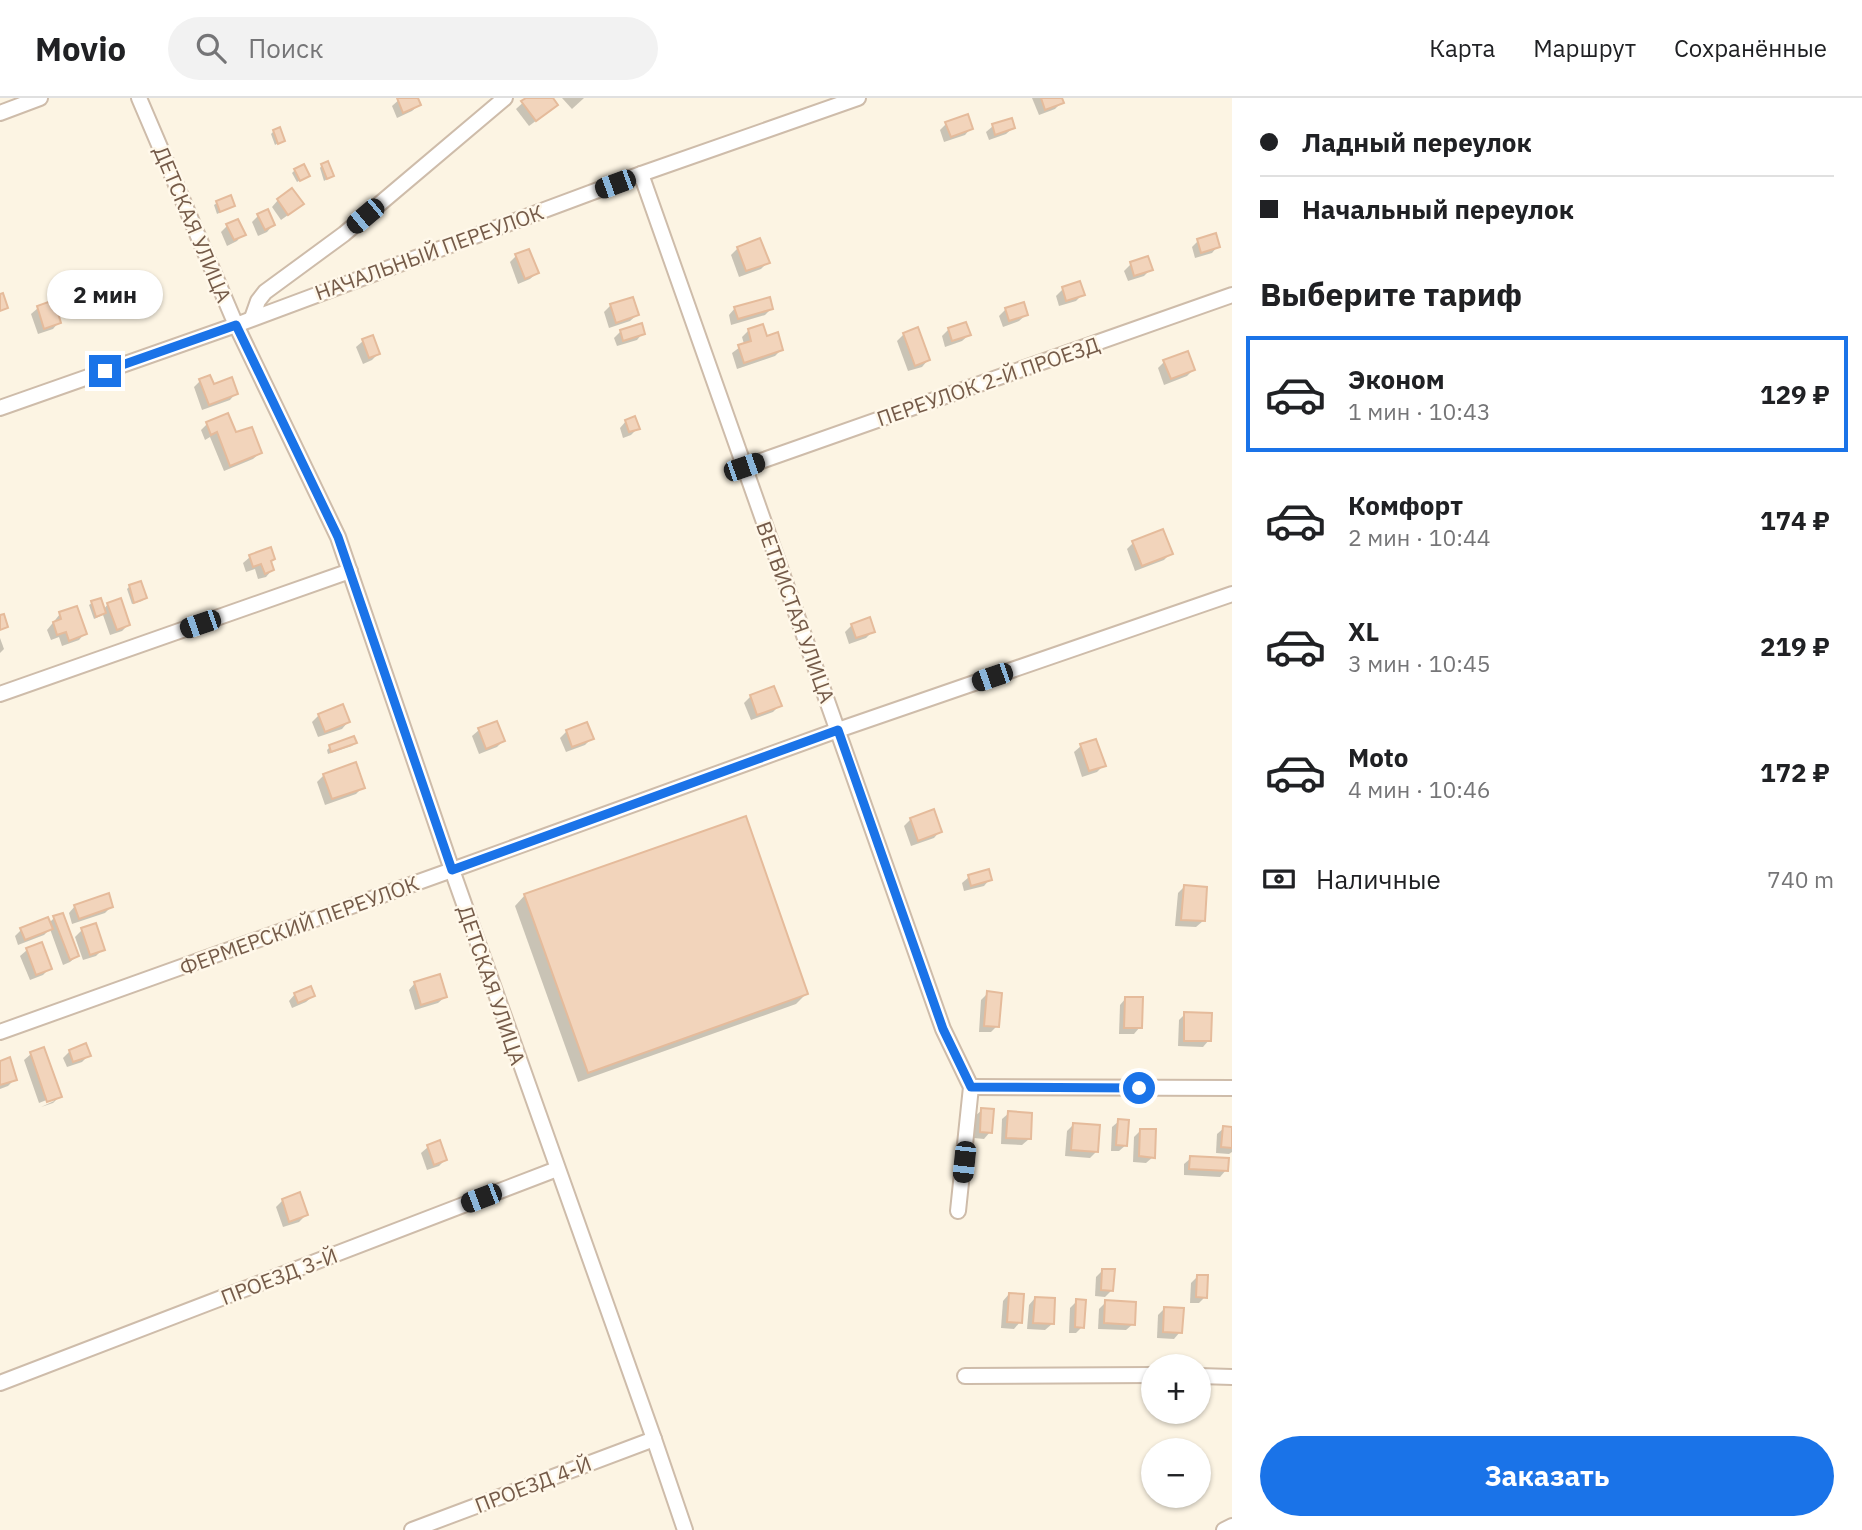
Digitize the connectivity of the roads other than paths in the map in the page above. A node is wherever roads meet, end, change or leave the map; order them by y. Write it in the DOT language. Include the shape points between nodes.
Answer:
graph roads {
  1 [pos="40,98"];
  2 [pos="139,98"];
  3 [pos="505,98"];
  4 [pos="858,98"];
  5 [pos="0,113"];
  6 [pos="640,174"];
  7 [pos="1232,295"];
  8 [pos="252,318"];
  9 [pos="236,325"];
  10 [pos="0,408"];
  11 [pos="744,467"];
  12 [pos="350,571"];
  13 [pos="1232,594"];
  14 [pos="0,694"];
  15 [pos="838,730"];
  16 [pos="452,870"];
  17 [pos="0,1032"];
  18 [pos="971,1087"];
  19 [pos="1232,1088"];
  20 [pos="557,1168"];
  21 [pos="958,1211"];
  22 [pos="1141,1375"];
  23 [pos="965,1376"];
  24 [pos="1211,1376"];
  25 [pos="1232,1377"];
  26 [pos="0,1383"];
  27 [pos="654,1439"];
  28 [pos="1232,1526"];
  29 [pos="412,1530"];
  30 [pos="685,1530"];
  31 [pos="1224,1530"];
  1 -- 5 [label="street"];
  2 -- 9 [label="street, ДЕТСКАЯ УЛИЦА"];
  3 -- 8 [label="street" via="344,234 265,292"];
  4 -- 6 [label="street, НАЧАЛЬНЫЙ ПЕРЕУЛОК"];
  6 -- 8 [label="street, НАЧАЛЬНЫЙ ПЕРЕУЛОК"];
  6 -- 11 [label="street, ВЕТВИСТАЯ УЛИЦА"];
  7 -- 11 [label="street, ПЕРЕУЛОК 2-Й ПРОЕЗД"];
  8 -- 9 [label="street, НАЧАЛЬНЫЙ ПЕРЕУЛОК"];
  9 -- 10 [label="street, НАЧАЛЬНЫЙ ПЕРЕУЛОК"];
  9 -- 12 [label="street, ДЕТСКАЯ УЛИЦА"];
  11 -- 15 [label="street, ВЕТВИСТАЯ УЛИЦА"];
  12 -- 14 [label="street"];
  12 -- 16 [label="street, ДЕТСКАЯ УЛИЦА"];
  13 -- 15 [label="street, ФЕРМЕРСКИЙ ПЕРЕУЛОК"];
  15 -- 16 [label="street, ФЕРМЕРСКИЙ ПЕРЕУЛОК"];
  15 -- 18 [label="street, ВЕТВИСТАЯ УЛИЦА" via="943,1029"];
  16 -- 17 [label="street, ФЕРМЕРСКИЙ ПЕРЕУЛОК"];
  16 -- 20 [label="street, ДЕТСКАЯ УЛИЦА"];
  18 -- 19 [label="street"];
  18 -- 21 [label="street"];
  20 -- 26 [label="street, ПРОЕЗД 3-Й"];
  20 -- 27 [label="street, ДЕТСКАЯ УЛИЦА"];
  22 -- 23 [label="street"];
  24 -- 25 [label="street"];
  27 -- 29 [label="street, ПРОЕЗД 4-Й"];
  27 -- 30 [label="street, ДЕТСКАЯ УЛИЦА"];
  28 -- 31 [label="street"];
}
